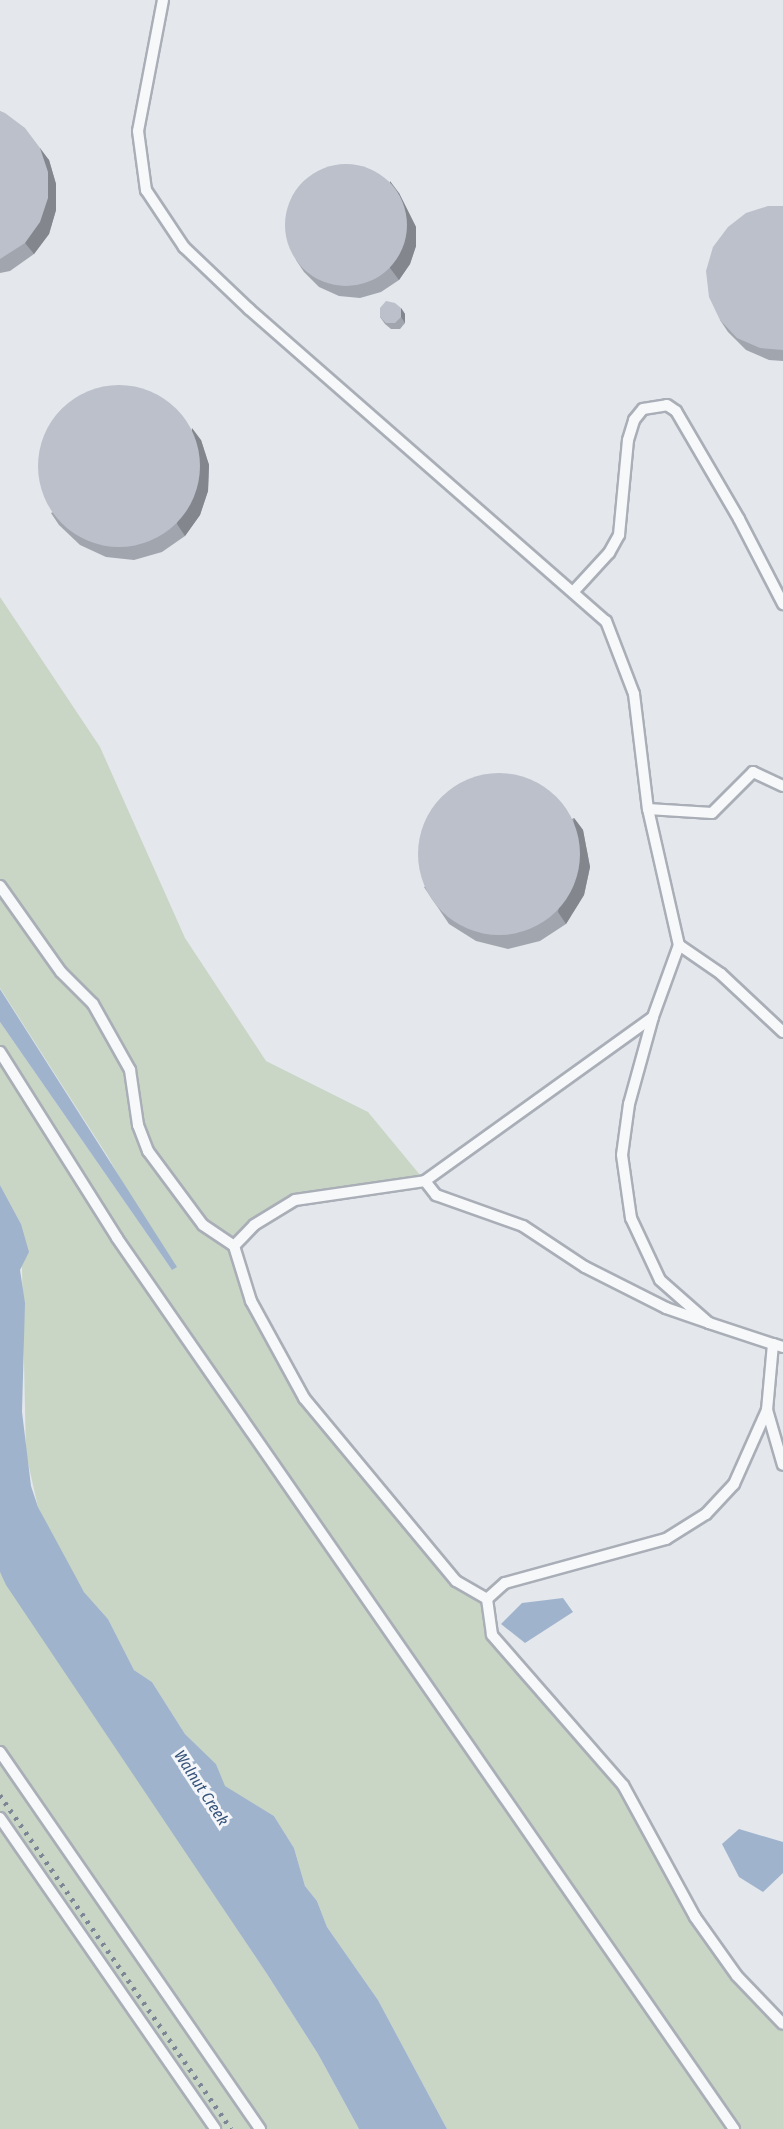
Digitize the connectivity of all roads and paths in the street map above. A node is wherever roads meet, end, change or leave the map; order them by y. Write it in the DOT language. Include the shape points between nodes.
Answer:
graph roads {
  1 [pos="163,0"];
  2 [pos="574,591"];
  3 [pos="783,604"];
  4 [pos="783,786"];
  5 [pos="648,809"];
  6 [pos="0,886"];
  7 [pos="679,945"];
  8 [pos="652,1017"];
  9 [pos="783,1032"];
  10 [pos="0,1052"];
  11 [pos="425,1181"];
  12 [pos="234,1246"];
  13 [pos="709,1323"];
  14 [pos="778,1346"];
  15 [pos="767,1410"];
  16 [pos="783,1465"];
  17 [pos="487,1599"];
  18 [pos="0,1752"];
  19 [pos="0,1818"];
  20 [pos="783,2024"];
  21 [pos="215,2129"];
  22 [pos="260,2129"];
  23 [pos="734,2129"];
  1 -- 2 [label="lane" via="138,131 146,190 184,247 249,309"];
  2 -- 3 [label="lane" via="609,553 619,536 628,440 634,420 643,409 668,405 676,411 739,519"];
  2 -- 5 [label="lane" via="606,621 634,694"];
  4 -- 5 [label="lane" via="753,772 712,813"];
  5 -- 7 [label="lane"];
  6 -- 12 [label="lane" via="61,972 93,1004 130,1070 138,1125 148,1151 203,1226"];
  7 -- 8 [label="lane"];
  7 -- 9 [label="lane" via="721,974"];
  8 -- 11 [label="lane"];
  8 -- 13 [label="lane" via="629,1104 622,1155 631,1218 660,1280"];
  10 -- 23 [label="lane" via="117,1238"];
  11 -- 12 [label="lane" via="296,1200 254,1226"];
  11 -- 13 [label="lane" via="436,1195 523,1226 585,1267 666,1308"];
  12 -- 17 [label="lane" via="252,1301 304,1398 456,1581"];
  13 -- 14 [label="lane"];
  14 -- 15 [label="lane"];
  15 -- 16 [label="lane"];
  15 -- 17 [label="lane" via="734,1484 706,1514 666,1539 505,1583"];
  17 -- 20 [label="lane" via="492,1635 623,1785 695,1917 737,1976"];
  18 -- 22 [label="lane"];
  19 -- 21 [label="lane"];
}
